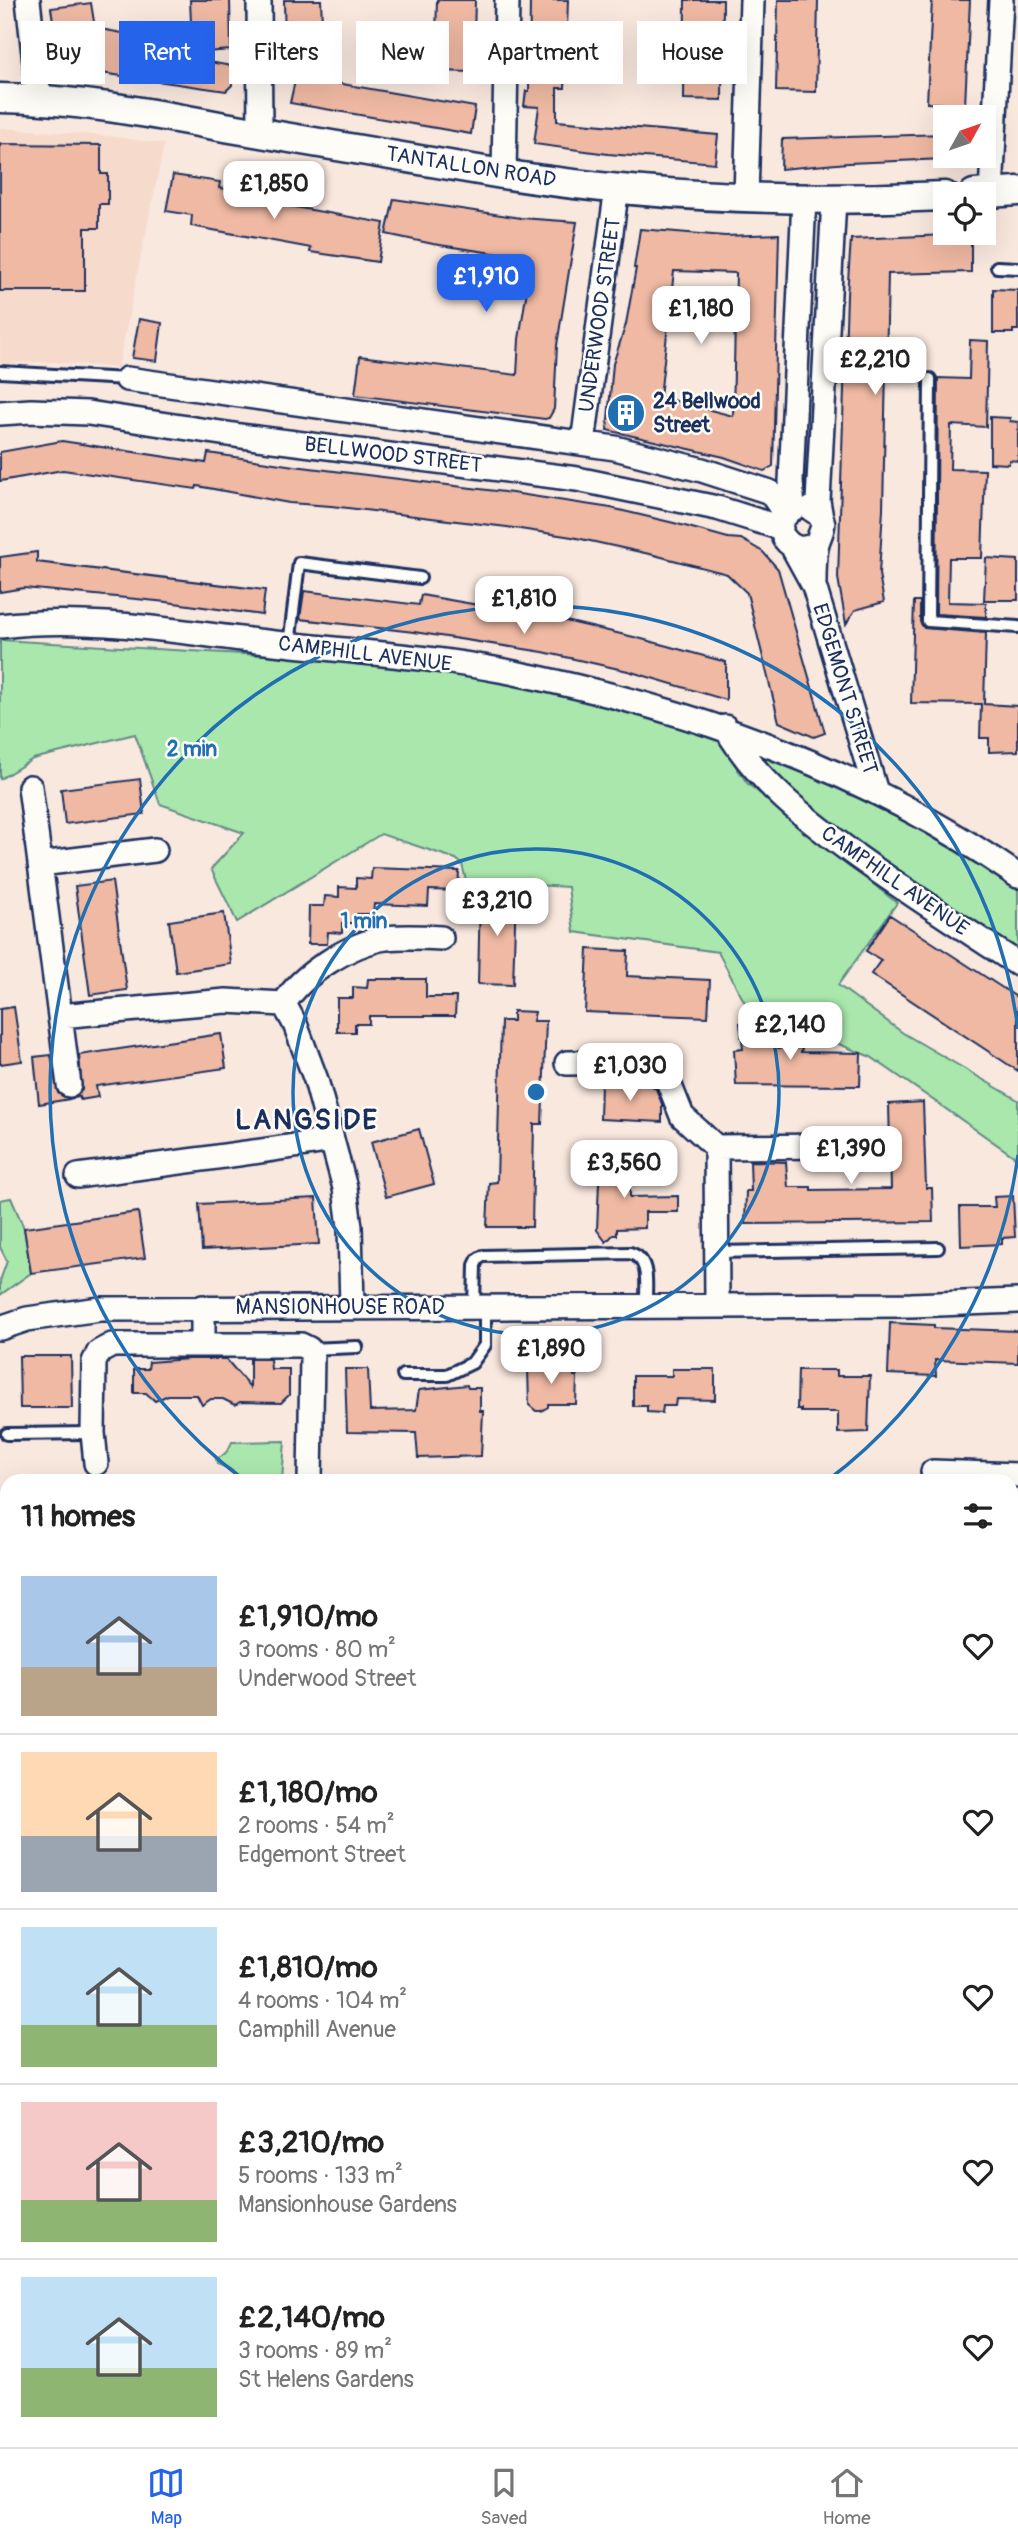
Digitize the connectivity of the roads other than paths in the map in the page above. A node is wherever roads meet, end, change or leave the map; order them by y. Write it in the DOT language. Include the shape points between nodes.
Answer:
graph roads {
  1 [pos="28,0"];
  2 [pos="259,0"];
  3 [pos="506,0"];
  4 [pos="752,0"];
  5 [pos="1001,0"];
  6 [pos="0,98"];
  7 [pos="39,99"];
  8 [pos="260,133"];
  9 [pos="505,174"];
  10 [pos="994,182"];
  11 [pos="617,187"];
  12 [pos="746,196"];
  13 [pos="933,196"];
  14 [pos="804,199"];
  15 [pos="834,199"];
  16 [pos="997,267"];
  17 [pos="1018,268"];
  18 [pos="0,372"];
  19 [pos="127,379"];
  20 [pos="930,379"];
  21 [pos="0,413"];
  22 [pos="583,443"];
  23 [pos="821,518"];
  24 [pos="788,525"];
  25 [pos="816,544"];
  26 [pos="420,578"];
  27 [pos="814,586"];
  28 [pos="0,626"];
  29 [pos="1018,627"];
  30 [pos="289,645"];
  31 [pos="725,727"];
  32 [pos="30,787"];
  33 [pos="876,792"];
  34 [pos="155,850"];
  35 [pos="40,864"];
  36 [pos="1018,876"];
  37 [pos="441,938"];
  38 [pos="1018,964"];
  39 [pos="284,1004"];
  40 [pos="60,1016"];
  41 [pos="567,1063"];
  42 [pos="69,1085"];
  43 [pos="332,1140"];
  44 [pos="831,1146"];
  45 [pos="716,1147"];
  46 [pos="78,1176"];
  47 [pos="938,1248"];
  48 [pos="716,1252"];
  49 [pos="1018,1301"];
  50 [pos="646,1305"];
  51 [pos="717,1305"];
  52 [pos="352,1306"];
  53 [pos="479,1306"];
  54 [pos="204,1307"];
  55 [pos="0,1328"];
  56 [pos="203,1345"];
  57 [pos="357,1348"];
  58 [pos="309,1349"];
  59 [pos="403,1375"];
  60 [pos="93,1433"];
  61 [pos="7,1434"];
  62 [pos="96,1463"];
  63 [pos="933,1472"];
  64 [pos="310,1474"];
  65 [pos="990,1474"];
  1 -- 7 [label="street"];
  2 -- 8 [label="street"];
  3 -- 9 [label="street"];
  4 -- 12 [label="street"];
  5 -- 10 [label="street"];
  6 -- 7 [label="street, TANTALLON ROAD"];
  7 -- 8 [label="street, TANTALLON ROAD"];
  8 -- 9 [label="street, TANTALLON ROAD"];
  9 -- 11 [label="street, TANTALLON ROAD"];
  11 -- 12 [label="street, TANTALLON ROAD"];
  11 -- 22 [label="street, UNDERWOOD STREET"];
  12 -- 14 [label="street, TANTALLON ROAD"];
  13 -- 15 [label="street, TANTALLON ROAD"];
  14 -- 15 [label="street, TANTALLON ROAD"];
  14 -- 24 [label="street, EDGEMONT STREET"];
  15 -- 23 [label="street" via="818,501"];
  16 -- 17 [label="lane"];
  18 -- 19 [label="lane"];
  19 -- 22 [label="street, BELLWOOD STREET"];
  20 -- 29 [label="lane" via="928,621"];
  21 -- 24 [label="street, BELLWOOD STREET" via="88,413 577,479"];
  22 -- 24 [label="street, BELLWOOD STREET" via="668,461 770,492"];
  23 -- 24 [label="street" via="807,508"];
  23 -- 25 [label="street, EDGEMONT STREET" via="823,532"];
  24 -- 25 [label="street" via="808,548"];
  24 -- 27 [label="street, EDGEMONT STREET"];
  25 -- 27 [label="street, EDGEMONT STREET"];
  26 -- 30 [label="lane" via="299,563"];
  27 -- 33 [label="street, EDGEMONT STREET"];
  28 -- 30 [label="street, CAMPHILL AVENUE" via="36,621 100,623"];
  30 -- 31 [label="street, CAMPHILL AVENUE" via="504,671"];
  31 -- 33 [label="street, CAMPHILL AVENUE"];
  31 -- 38 [label="street, CAMPHILL AVENUE" via="761,779 784,800 905,891"];
  32 -- 35 [label="street"];
  33 -- 36 [label="street, CAMPHILL AVENUE"];
  34 -- 35 [label="street"];
  35 -- 40 [label="street"];
  37 -- 39 [label="street" via="371,941 314,971"];
  39 -- 40 [label="street" via="226,1001"];
  39 -- 43 [label="street" via="304,1048"];
  40 -- 42 [label="street"];
  41 -- 45 [label="street" via="647,1062 668,1081 682,1116"];
  43 -- 46 [label="street"];
  43 -- 52 [label="street" via="350,1227"];
  44 -- 45 [label="street"];
  45 -- 48 [label="street"];
  47 -- 48 [label="lane"];
  48 -- 51 [label="street"];
  49 -- 51 [label="street, MANSIONHOUSE ROAD"];
  50 -- 51 [label="street, MANSIONHOUSE ROAD"];
  50 -- 53 [label="street, MANSIONHOUSE ROAD"];
  50 -- 53 [label="lane" via="642,1259 617,1253 483,1256 475,1265"];
  52 -- 53 [label="street, MANSIONHOUSE ROAD"];
  52 -- 54 [label="street, MANSIONHOUSE ROAD"];
  53 -- 59 [label="lane" via="485,1345 472,1363 447,1376"];
  54 -- 55 [label="street, MANSIONHOUSE ROAD" via="100,1309 27,1319"];
  54 -- 56 [label="street"];
  56 -- 58 [label="street" via="301,1345"];
  56 -- 60 [label="street" via="112,1345 99,1352 94,1362"];
  57 -- 58 [label="lane"];
  58 -- 64 [label="street"];
  60 -- 61 [label="lane"];
  60 -- 62 [label="street"];
  63 -- 65 [label="street"];
}
